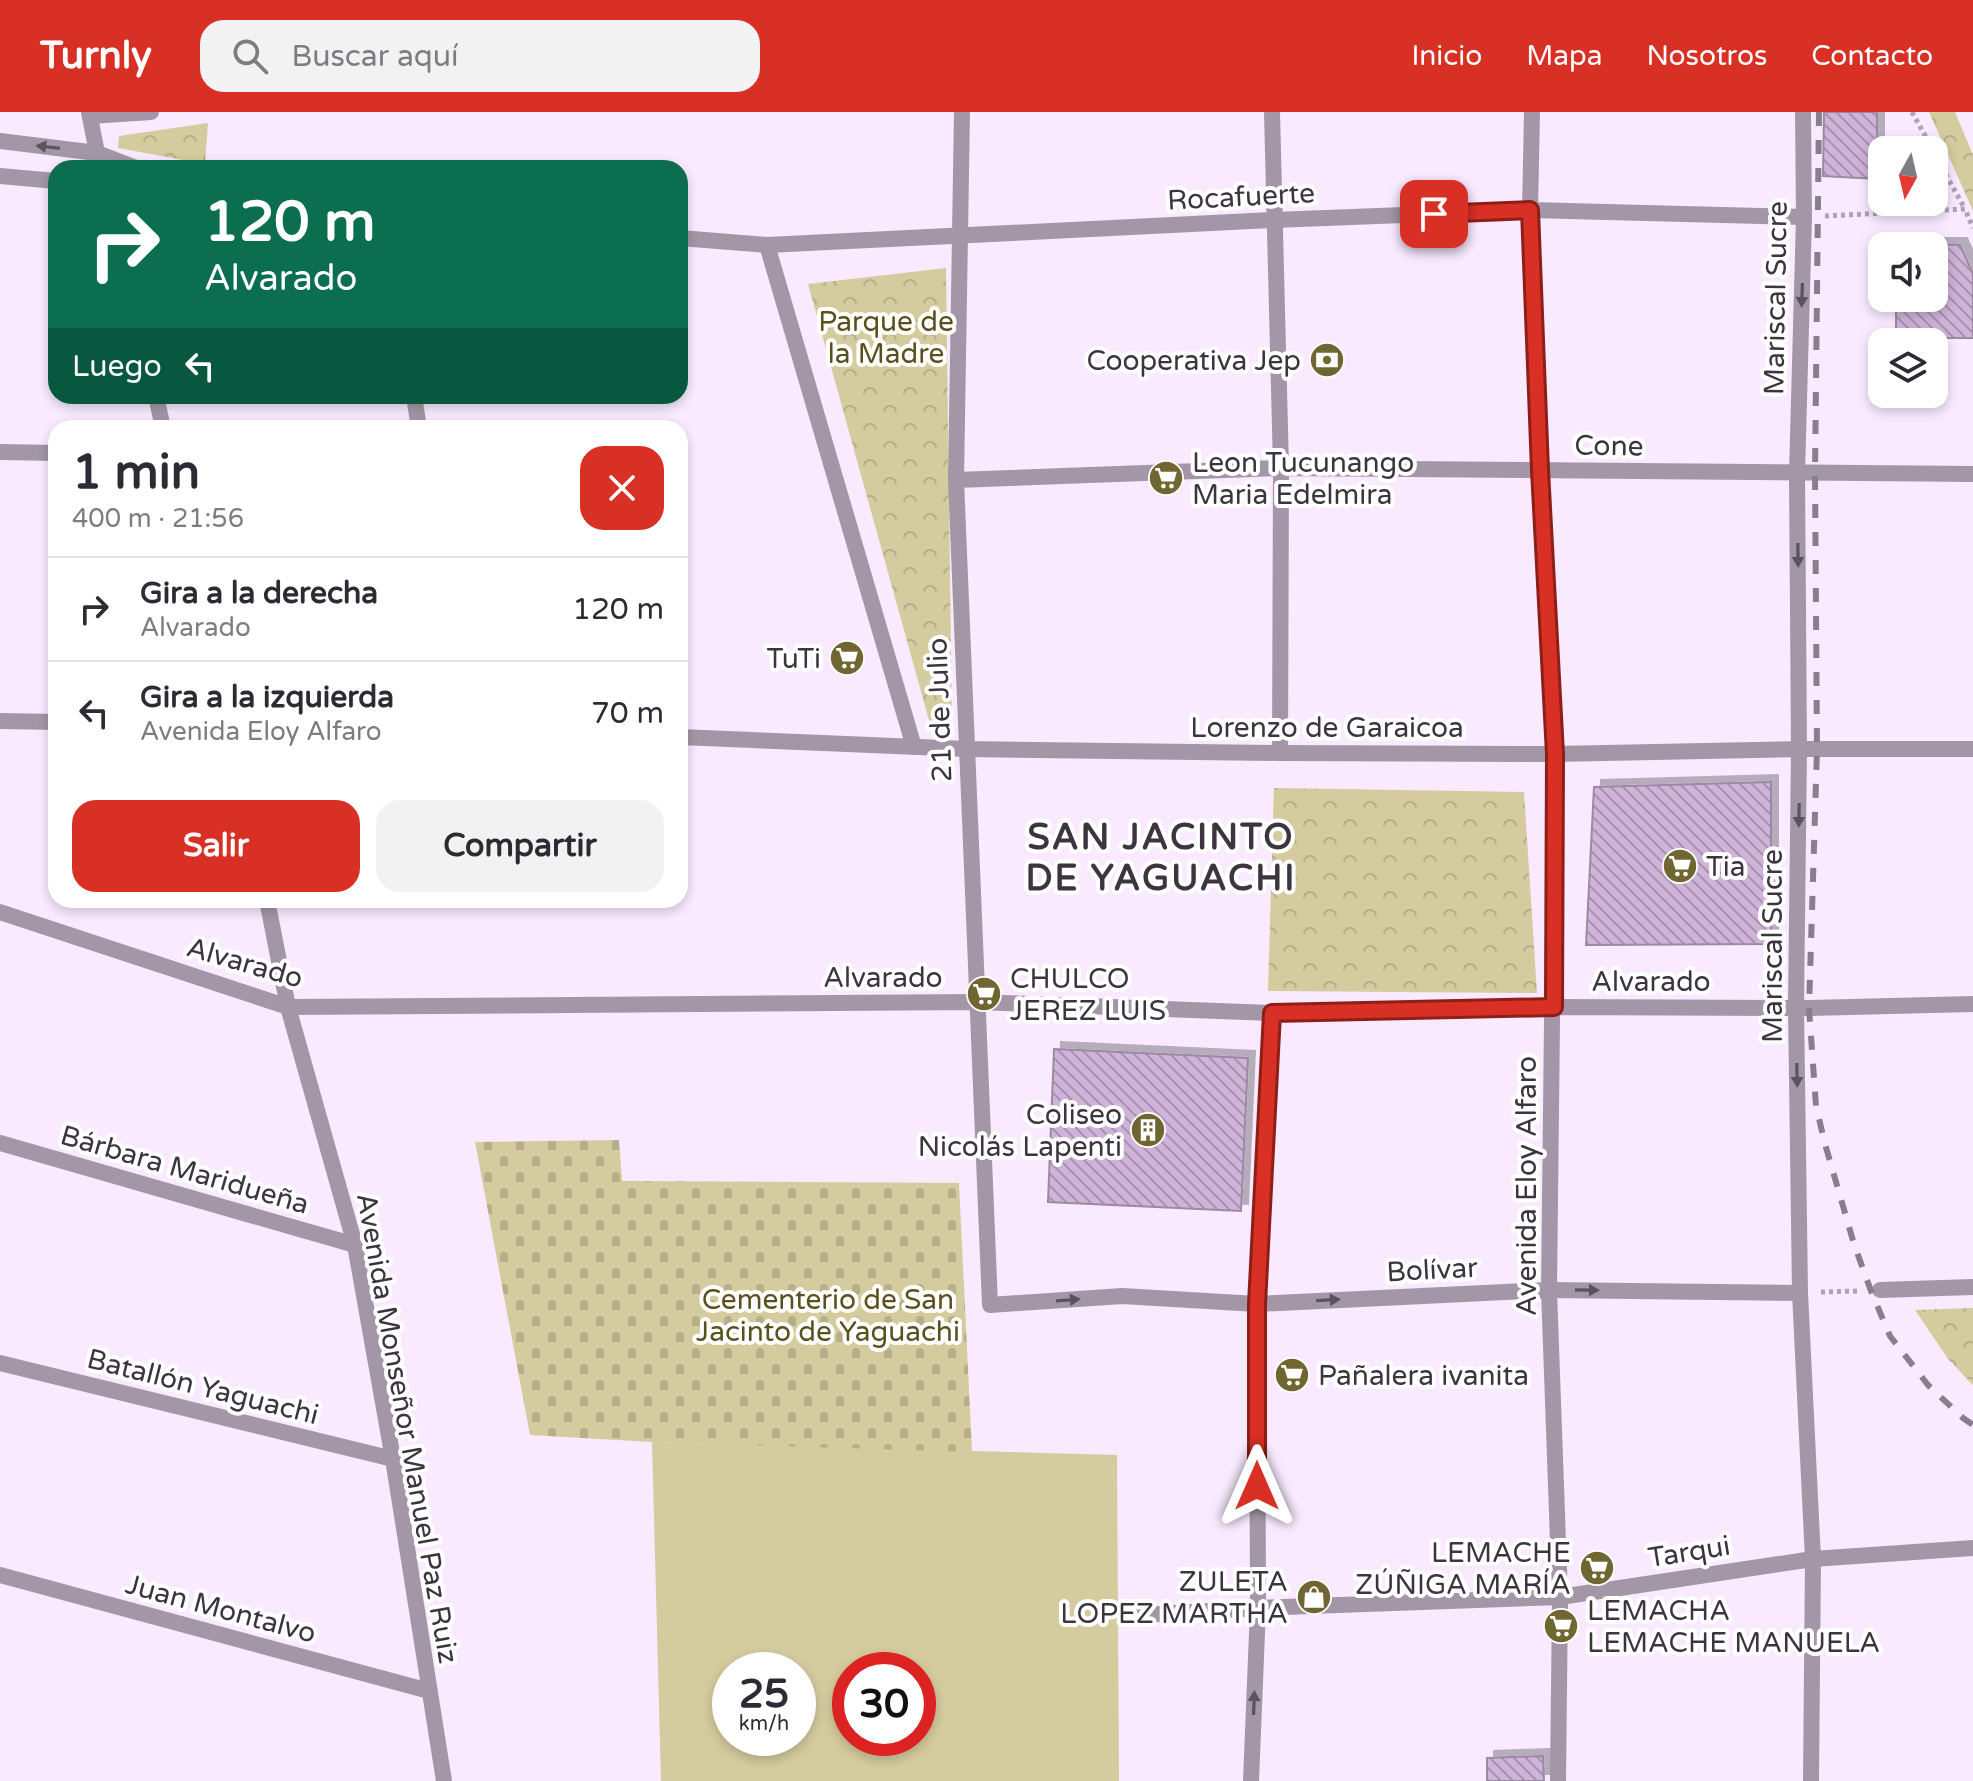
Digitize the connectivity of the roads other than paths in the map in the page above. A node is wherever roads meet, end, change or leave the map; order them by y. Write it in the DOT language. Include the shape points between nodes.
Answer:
graph roads {
  1 [pos="151,112"];
  2 [pos="962,112"];
  3 [pos="1272,112"];
  4 [pos="1532,112"];
  5 [pos="1803,112"];
  6 [pos="89,114"];
  7 [pos="0,141"];
  8 [pos="100,160"];
  9 [pos="0,176"];
  10 [pos="48,180"];
  11 [pos="1530,210"];
  12 [pos="1804,217"];
  13 [pos="1274,220"];
  14 [pos="961,236"];
  15 [pos="688,239"];
  16 [pos="767,245"];
  17 [pos="0,452"];
  18 [pos="48,453"];
  19 [pos="1281,468"];
  20 [pos="1540,470"];
  21 [pos="1797,474"];
  22 [pos="1973,474"];
  23 [pos="956,480"];
  24 [pos="0,721"];
  25 [pos="48,722"];
  26 [pos="688,737"];
  27 [pos="914,747"];
  28 [pos="967,749"];
  29 [pos="1799,749"];
  30 [pos="1973,749"];
  31 [pos="1280,753"];
  32 [pos="1555,754"];
  33 [pos="269,908"];
  34 [pos="0,912"];
  35 [pos="978,1002"];
  36 [pos="1973,1004"];
  37 [pos="288,1007"];
  38 [pos="1554,1007"];
  39 [pos="1796,1007"];
  40 [pos="1272,1013"];
  41 [pos="0,1143"];
  42 [pos="355,1245"];
  43 [pos="1973,1287"];
  44 [pos="1549,1290"];
  45 [pos="1880,1290"];
  46 [pos="1800,1293"];
  47 [pos="1257,1304"];
  48 [pos="990,1305"];
  49 [pos="0,1363"];
  50 [pos="393,1459"];
  51 [pos="1973,1548"];
  52 [pos="1813,1559"];
  53 [pos="0,1575"];
  54 [pos="1560,1597"];
  55 [pos="1258,1608"];
  56 [pos="1126,1616"];
  57 [pos="429,1691"];
  58 [pos="444,1781"];
  59 [pos="1251,1781"];
  60 [pos="1558,1781"];
  61 [pos="1811,1781"];
  1 -- 6 [label="street"];
  2 -- 14 [label="street, 21 de Julio"];
  3 -- 13 [label="street"];
  4 -- 11 [label="street, Avenida Eloy Alfaro"];
  5 -- 12 [label="street, Mariscal Sucre"];
  6 -- 8 [label="street"];
  8 -- 7 [label="street, one-way"];
  9 -- 10 [label="street"];
  11 -- 12 [label="street, Rocafuerte"];
  11 -- 13 [label="street, Rocafuerte"];
  11 -- 20 [label="street, Avenida Eloy Alfaro"];
  12 -- 21 [label="street, Mariscal Sucre, one-way"];
  13 -- 14 [label="street, Rocafuerte"];
  13 -- 19 [label="street"];
  14 -- 16 [label="street, Rocafuerte"];
  14 -- 23 [label="street, 21 de Julio"];
  15 -- 16 [label="street, Rocafuerte"];
  16 -- 27 [label="street"];
  17 -- 18 [label="street"];
  19 -- 20 [label="street, Cone"];
  19 -- 23 [label="street, Cone"];
  19 -- 31 [label="street"];
  20 -- 21 [label="street, Cone"];
  20 -- 32 [label="street, Avenida Eloy Alfaro"];
  21 -- 22 [label="street, Cone"];
  21 -- 29 [label="street, Mariscal Sucre, one-way"];
  23 -- 28 [label="street, 21 de Julio"];
  24 -- 25 [label="street"];
  26 -- 27 [label="street, Lorenzo de Garaicoa"];
  27 -- 28 [label="street, Lorenzo de Garaicoa"];
  28 -- 31 [label="street, Lorenzo de Garaicoa"];
  28 -- 35 [label="street, 21 de Julio"];
  29 -- 30 [label="street, Lorenzo de Garaicoa"];
  29 -- 32 [label="street, Lorenzo de Garaicoa"];
  29 -- 39 [label="street, Mariscal Sucre, one-way"];
  31 -- 32 [label="street, Lorenzo de Garaicoa"];
  32 -- 38 [label="street, Avenida Eloy Alfaro"];
  33 -- 37 [label="street, Avenida Monseñor Manuel Paz Ruiz"];
  34 -- 37 [label="street, Alvarado"];
  35 -- 37 [label="street, Alvarado"];
  35 -- 40 [label="street, Alvarado"];
  35 -- 48 [label="street, 21 de Julio"];
  36 -- 39 [label="street, Alvarado"];
  37 -- 42 [label="street, Avenida Monseñor Manuel Paz Ruiz"];
  38 -- 39 [label="street, Alvarado"];
  38 -- 40 [label="street, Alvarado"];
  38 -- 44 [label="street, Avenida Eloy Alfaro"];
  39 -- 46 [label="street, Mariscal Sucre, one-way"];
  40 -- 47 [label="street"];
  41 -- 42 [label="street, Bárbara Maridueña"];
  42 -- 50 [label="street, Avenida Monseñor Manuel Paz Ruiz"];
  43 -- 45 [label="street"];
  44 -- 46 [label="street, Bolívar, one-way"];
  47 -- 44 [label="street, Bolívar, one-way"];
  44 -- 54 [label="street, Avenida Eloy Alfaro"];
  46 -- 52 [label="street, Mariscal Sucre"];
  48 -- 47 [label="street, Bolívar, one-way" via="1122,1296"];
  47 -- 55 [label="street"];
  49 -- 50 [label="street, Batallón Yaguachi"];
  50 -- 57 [label="street, Avenida Monseñor Manuel Paz Ruiz"];
  51 -- 52 [label="street, Tarqui"];
  52 -- 54 [label="street, Tarqui"];
  52 -- 61 [label="street, Mariscal Sucre"];
  53 -- 57 [label="street, Juan Montalvo"];
  54 -- 55 [label="street, Tarqui"];
  54 -- 60 [label="street, Avenida Eloy Alfaro"];
  55 -- 56 [label="street, Tarqui"];
  59 -- 55 [label="street, one-way"];
  57 -- 58 [label="street, Avenida Monseñor Manuel Paz Ruiz"];
}
